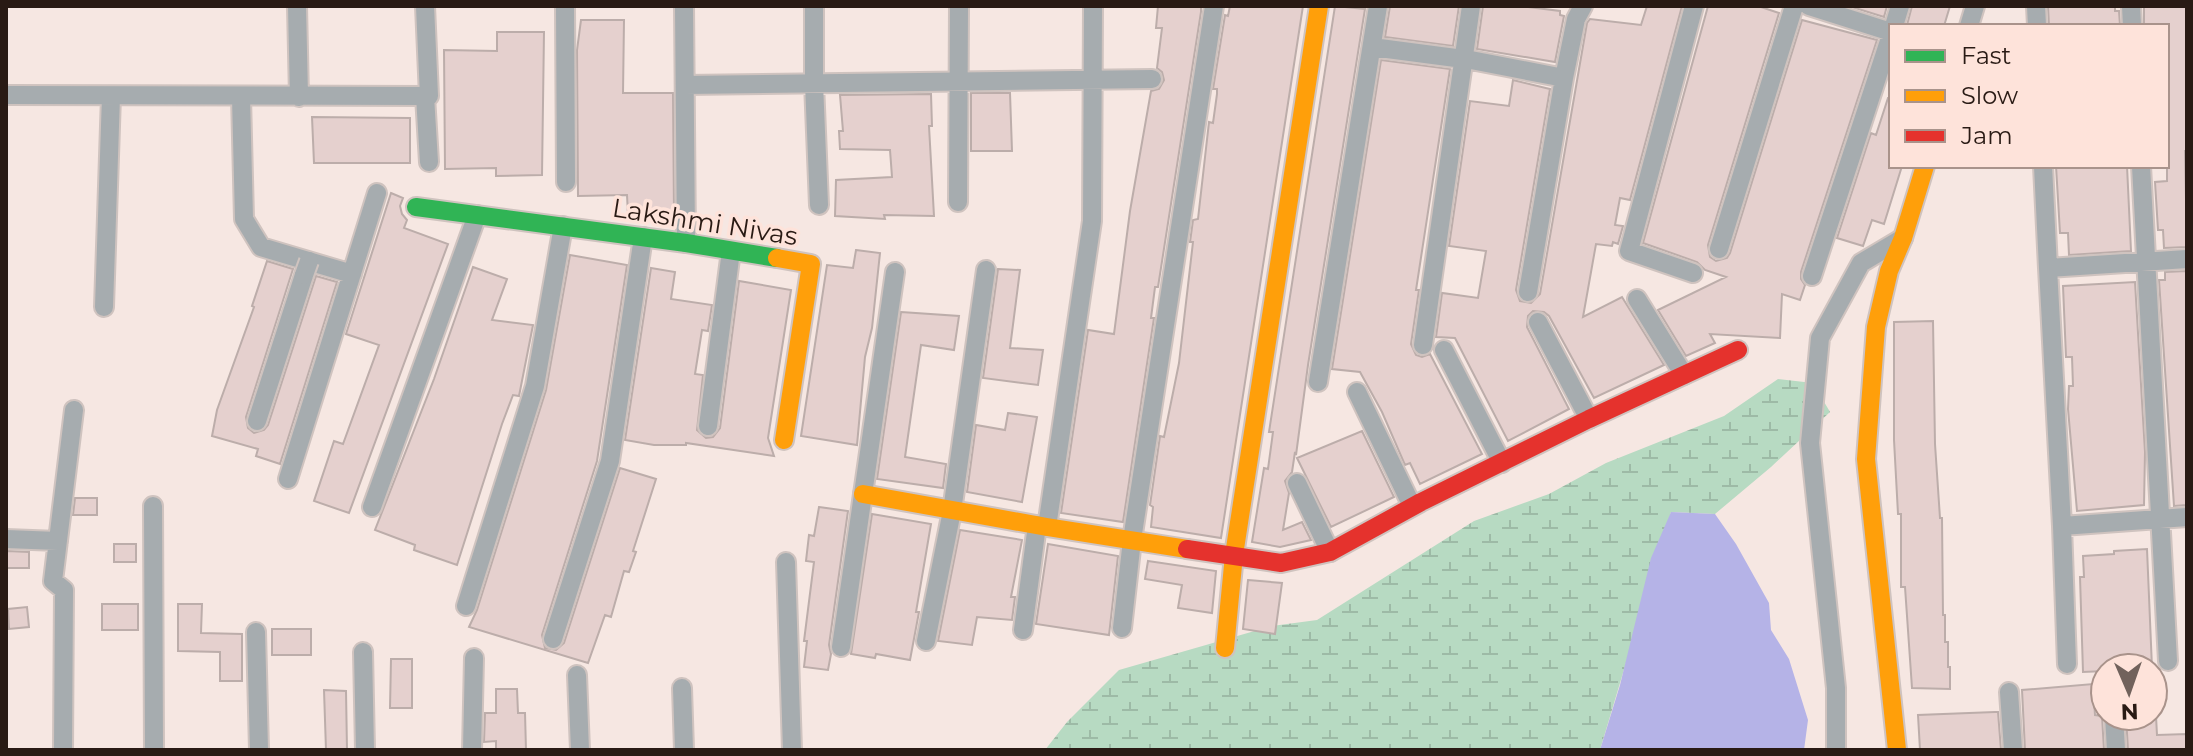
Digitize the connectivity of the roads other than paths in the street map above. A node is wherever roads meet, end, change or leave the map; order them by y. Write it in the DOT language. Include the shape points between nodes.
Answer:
graph roads {
  1 [pos="297,6"];
  2 [pos="425,6"];
  3 [pos="565,6"];
  4 [pos="684,6"];
  5 [pos="814,6"];
  6 [pos="959,6"];
  7 [pos="1093,6"];
  8 [pos="1214,6"];
  9 [pos="1319,6"];
  10 [pos="1378,6"];
  11 [pos="1471,6"];
  12 [pos="1583,6"];
  13 [pos="1694,6"];
  14 [pos="1794,6"];
  15 [pos="1809,6"];
  16 [pos="1889,32"];
  17 [pos="1889,39"];
  18 [pos="1372,47"];
  19 [pos="1464,59"];
  20 [pos="1564,78"];
  21 [pos="1093,79"];
  22 [pos="1152,79"];
  23 [pos="958,81"];
  24 [pos="814,83"];
  25 [pos="685,85"];
  26 [pos="6,95"];
  27 [pos="111,96"];
  28 [pos="425,96"];
  29 [pos="241,97"];
  30 [pos="299,97"];
  31 [pos="429,162"];
  32 [pos="1924,168"];
  33 [pos="2043,168"];
  34 [pos="2141,168"];
  35 [pos="566,182"];
  36 [pos="377,193"];
  37 [pos="958,202"];
  38 [pos="819,205"];
  39 [pos="416,207"];
  40 [pos="477,215"];
  41 [pos="563,226"];
  42 [pos="643,237"];
  43 [pos="1903,238"];
  44 [pos="686,243"];
  45 [pos="1719,249"];
  46 [pos="731,251"];
  47 [pos="2187,259"];
  48 [pos="2148,261"];
  49 [pos="306,268"];
  50 [pos="2048,268"];
  51 [pos="986,270"];
  52 [pos="895,272"];
  53 [pos="1693,273"];
  54 [pos="352,274"];
  55 [pos="1812,276"];
  56 [pos="1528,292"];
  57 [pos="1637,299"];
  58 [pos="104,307"];
  59 [pos="1538,322"];
  60 [pos="1423,345"];
  61 [pos="1444,350"];
  62 [pos="1738,350"];
  63 [pos="1684,375"];
  64 [pos="1318,382"];
  65 [pos="1357,392"];
  66 [pos="74,410"];
  67 [pos="1589,419"];
  68 [pos="257,421"];
  69 [pos="708,426"];
  70 [pos="784,440"];
  71 [pos="1502,463"];
  72 [pos="288,479"];
  73 [pos="1297,483"];
  74 [pos="863,494"];
  75 [pos="153,506"];
  76 [pos="1412,506"];
  77 [pos="372,507"];
  78 [pos="952,511"];
  79 [pos="2187,517"];
  80 [pos="2162,519"];
  81 [pos="1042,526"];
  82 [pos="2062,526"];
  83 [pos="6,539"];
  84 [pos="1132,540"];
  85 [pos="58,541"];
  86 [pos="1330,552"];
  87 [pos="1234,555"];
  88 [pos="786,562"];
  89 [pos="466,606"];
  90 [pos="1122,628"];
  91 [pos="1023,630"];
  92 [pos="256,632"];
  93 [pos="553,639"];
  94 [pos="926,641"];
  95 [pos="841,647"];
  96 [pos="1225,648"];
  97 [pos="363,652"];
  98 [pos="2168,652"];
  99 [pos="474,658"];
  100 [pos="2067,664"];
  101 [pos="577,675"];
  102 [pos="682,688"];
  103 [pos="2009,692"];
  104 [pos="63,750"];
  105 [pos="154,750"];
  106 [pos="259,750"];
  107 [pos="365,750"];
  108 [pos="472,750"];
  109 [pos="580,750"];
  110 [pos="684,750"];
  111 [pos="792,750"];
  112 [pos="1836,750"];
  113 [pos="1897,750"];
  114 [pos="2013,750"];
  1 -- 30 [label="street"];
  2 -- 28 [label="street"];
  3 -- 35 [label="street"];
  4 -- 25 [label="street"];
  5 -- 24 [label="street"];
  6 -- 23 [label="street"];
  7 -- 21 [label="street"];
  8 -- 84 [label="street"];
  9 -- 87 [label="street"];
  10 -- 18 [label="street"];
  11 -- 19 [label="street"];
  12 -- 20 [label="street"];
  13 -- 53 [label="street" via="1629,251"];
  14 -- 45 [label="street"];
  15 -- 16 [label="street"];
  17 -- 55 [label="street"];
  18 -- 19 [label="street"];
  18 -- 64 [label="street"];
  19 -- 20 [label="street"];
  19 -- 60 [label="street"];
  20 -- 56 [label="street"];
  21 -- 22 [label="street"];
  21 -- 23 [label="street"];
  21 -- 81 [label="street" via="1092,221"];
  23 -- 24 [label="street"];
  23 -- 37 [label="street"];
  24 -- 25 [label="street"];
  24 -- 38 [label="street"];
  25 -- 44 [label="street"];
  26 -- 27 [label="street"];
  27 -- 29 [label="street"];
  27 -- 58 [label="street"];
  28 -- 30 [label="street"];
  28 -- 31 [label="street"];
  29 -- 30 [label="street"];
  29 -- 54 [label="street" via="244,219 261,247"];
  32 -- 43 [label="street"];
  33 -- 50 [label="street"];
  34 -- 48 [label="street"];
  36 -- 54 [label="street"];
  39 -- 40 [label="street, Lakshmi Nivas"];
  40 -- 41 [label="street, Lakshmi Nivas"];
  40 -- 77 [label="street"];
  41 -- 42 [label="street, Lakshmi Nivas"];
  41 -- 89 [label="street" via="535,386"];
  42 -- 44 [label="street, Lakshmi Nivas"];
  42 -- 93 [label="street" via="610,461"];
  43 -- 112 [label="street" via="1861,263 1820,338 1810,443 1836,688"];
  43 -- 113 [label="street" via="1876,327 1866,459"];
  44 -- 46 [label="street, Lakshmi Nivas"];
  46 -- 69 [label="street"];
  46 -- 70 [label="street, Lakshmi Nivas" via="811,264"];
  47 -- 48 [label="street"];
  48 -- 50 [label="street"];
  48 -- 80 [label="street"];
  49 -- 68 [label="street"];
  50 -- 82 [label="street"];
  51 -- 78 [label="street"];
  52 -- 74 [label="street"];
  54 -- 72 [label="street"];
  57 -- 63 [label="street"];
  59 -- 67 [label="street"];
  61 -- 71 [label="street"];
  62 -- 63 [label="street"];
  63 -- 67 [label="street"];
  65 -- 76 [label="street"];
  66 -- 85 [label="street"];
  67 -- 71 [label="street"];
  71 -- 76 [label="street"];
  73 -- 86 [label="street"];
  74 -- 78 [label="street"];
  74 -- 95 [label="street"];
  75 -- 105 [label="street"];
  76 -- 86 [label="street"];
  78 -- 81 [label="street"];
  78 -- 94 [label="street"];
  79 -- 80 [label="street"];
  80 -- 82 [label="street"];
  80 -- 98 [label="street"];
  81 -- 84 [label="street"];
  81 -- 91 [label="street"];
  82 -- 100 [label="street"];
  83 -- 85 [label="street"];
  84 -- 87 [label="street"];
  84 -- 90 [label="street"];
  85 -- 104 [label="street" via="53,581 64,590"];
  86 -- 87 [label="street" via="1281,563"];
  87 -- 96 [label="street"];
  88 -- 111 [label="street"];
  92 -- 106 [label="street"];
  97 -- 107 [label="street"];
  99 -- 108 [label="street"];
  101 -- 109 [label="street"];
  102 -- 110 [label="street"];
  103 -- 114 [label="street"];
}
